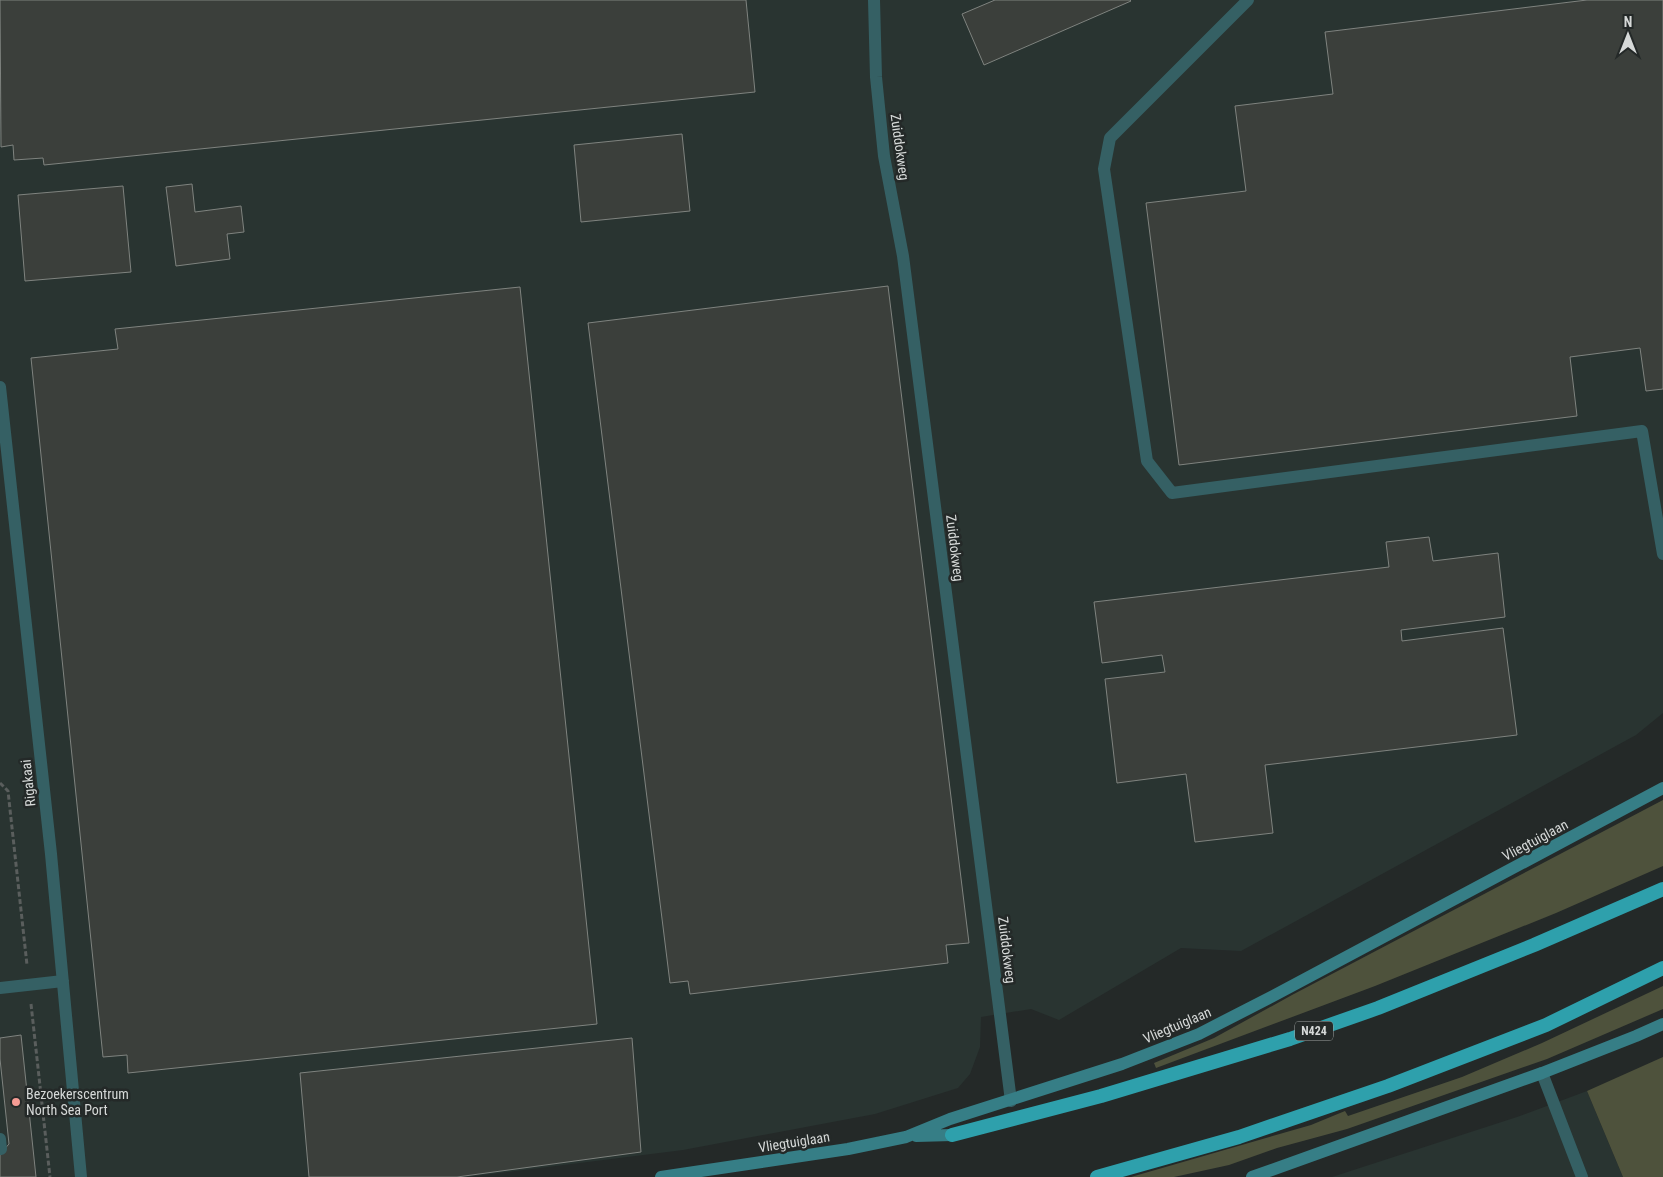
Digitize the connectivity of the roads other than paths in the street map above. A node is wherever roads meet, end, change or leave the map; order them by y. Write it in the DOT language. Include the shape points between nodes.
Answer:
graph roads {
  1 [pos="874,0"];
  2 [pos="1248,0"];
  3 [pos="0,387"];
  4 [pos="1663,554"];
  5 [pos="1663,788"];
  6 [pos="1663,888"];
  7 [pos="1663,968"];
  8 [pos="63,981"];
  9 [pos="0,988"];
  10 [pos="1663,1024"];
  11 [pos="1542,1073"];
  12 [pos="1011,1101"];
  13 [pos="952,1135"];
  14 [pos="906,1137"];
  15 [pos="81,1177"];
  16 [pos="661,1177"];
  17 [pos="1096,1177"];
  18 [pos="1252,1177"];
  19 [pos="1582,1177"];
  1 -- 12 [label="street, Zuiddokweg" via="876,77 884,156 904,266"];
  2 -- 4 [label="street" via="1110,138 1104,169 1147,461 1172,493 1642,431"];
  3 -- 8 [label="street, Rigakaai"];
  5 -- 12 [label="main road, Vliegtuiglaan / N424" via="1199,1034"];
  6 -- 13 [label="highway, N424" via="1378,1008 1290,1039 1101,1096"];
  7 -- 17 [label="highway" via="1546,1025 1388,1086 1239,1137"];
  8 -- 9 [label="street"];
  8 -- 15 [label="street, Rigakaai"];
  10 -- 11 [label="main road"];
  11 -- 18 [label="main road"];
  11 -- 19 [label="street"];
  12 -- 14 [label="main road, Vliegtuiglaan / N424" via="950,1119"];
  13 -- 14 [label="main road, N424"];
  14 -- 16 [label="main road, Vliegtuiglaan / N424"];
}
